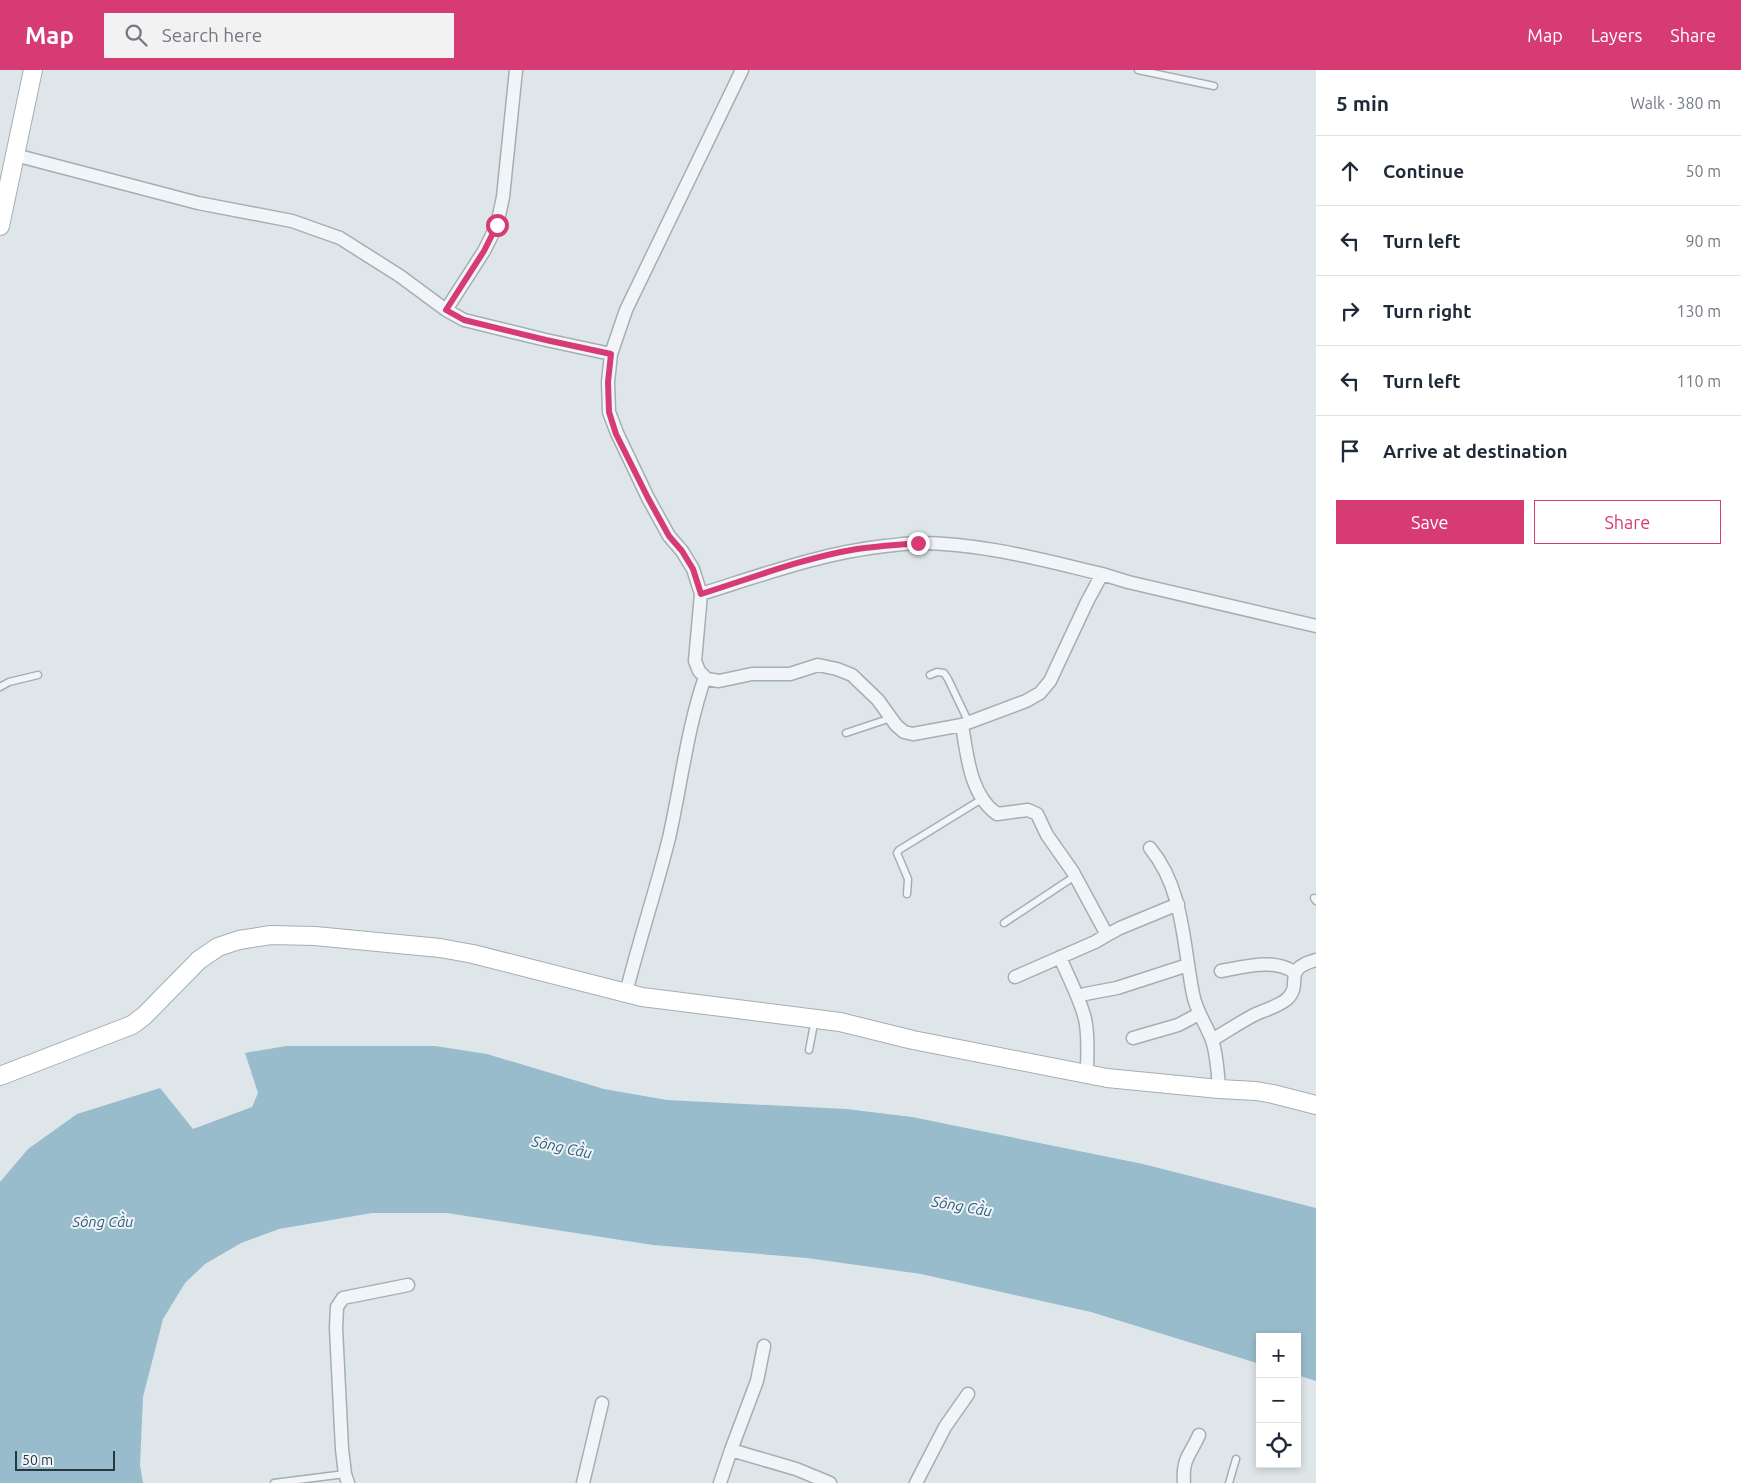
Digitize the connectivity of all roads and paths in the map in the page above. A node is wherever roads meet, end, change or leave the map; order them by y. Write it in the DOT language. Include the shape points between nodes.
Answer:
graph roads {
  1 [pos="33,70"];
  2 [pos="516,70"];
  3 [pos="742,70"];
  4 [pos="1138,70"];
  5 [pos="1214,86"];
  6 [pos="15,155"];
  7 [pos="0,226"];
  8 [pos="446,310"];
  9 [pos="611,354"];
  10 [pos="1102,574"];
  11 [pos="700,590"];
  12 [pos="1316,626"];
  13 [pos="38,675"];
  14 [pos="930,675"];
  15 [pos="706,677"];
  16 [pos="0,687"];
  17 [pos="891,718"];
  18 [pos="966,724"];
  19 [pos="846,733"];
  20 [pos="982,799"];
  21 [pos="1150,848"];
  22 [pos="1075,876"];
  23 [pos="908,894"];
  24 [pos="1178,904"];
  25 [pos="1004,923"];
  26 [pos="1107,935"];
  27 [pos="1060,957"];
  28 [pos="1316,960"];
  29 [pos="1188,966"];
  30 [pos="1221,971"];
  31 [pos="1294,972"];
  32 [pos="1016,977"];
  33 [pos="626,993"];
  34 [pos="1085,994"];
  35 [pos="1199,1014"];
  36 [pos="815,1019"];
  37 [pos="1132,1038"];
  38 [pos="1212,1040"];
  39 [pos="808,1050"];
  40 [pos="1087,1074"];
  41 [pos="0,1076"];
  42 [pos="1219,1089"];
  43 [pos="1316,1105"];
  44 [pos="408,1285"];
  45 [pos="764,1346"];
  46 [pos="968,1394"];
  47 [pos="602,1403"];
  48 [pos="1199,1435"];
  49 [pos="731,1450"];
  50 [pos="1236,1459"];
  51 [pos="346,1479"];
  52 [pos="274,1483"];
  53 [pos="583,1483"];
  54 [pos="720,1483"];
  55 [pos="830,1483"];
  56 [pos="916,1483"];
  57 [pos="1184,1483"];
  58 [pos="1229,1483"];
  1 -- 6 [label="street"];
  2 -- 8 [label="street" via="503,197 497,225"];
  3 -- 9 [label="street" via="626,310"];
  4 -- 5 [label="lane"];
  6 -- 7 [label="street"];
  6 -- 8 [label="street" via="198,202 292,222 340,238"];
  8 -- 9 [label="street" via="464,320"];
  9 -- 11 [label="street" via="609,412 616,434 669,536 693,569"];
  10 -- 11 [label="street" via="986,548 918,543 823,556"];
  10 -- 12 [label="street"];
  10 -- 18 [label="street" via="1050,681 1040,693"];
  11 -- 15 [label="street" via="695,661"];
  13 -- 16 [label="lane"];
  14 -- 18 [label="lane" via="944,673"];
  15 -- 17 [label="street" via="719,681 752,674 790,674 818,665 837,669 852,675"];
  15 -- 33 [label="street" via="668,839"];
  17 -- 18 [label="street" via="904,732 913,734"];
  17 -- 19 [label="lane"];
  18 -- 20 [label="street" via="967,755"];
  20 -- 22 [label="street" via="997,814 1028,810 1037,814"];
  20 -- 23 [label="lane" via="899,850 897,853 908,879"];
  21 -- 24 [label="street" via="1164,869"];
  22 -- 25 [label="lane"];
  22 -- 26 [label="street"];
  24 -- 26 [label="street"];
  24 -- 29 [label="street"];
  26 -- 27 [label="street"];
  27 -- 32 [label="street"];
  27 -- 40 [label="street" via="1085,1018"];
  28 -- 31 [label="street"];
  29 -- 34 [label="street" via="1117,988"];
  29 -- 35 [label="street"];
  30 -- 31 [label="street" via="1269,964"];
  31 -- 38 [label="street" via="1293,991 1286,1000"];
  33 -- 36 [label="street"];
  33 -- 41 [label="street" via="440,948 315,936 239,940 218,947 199,960 132,1025"];
  35 -- 37 [label="street" via="1178,1025"];
  35 -- 38 [label="street"];
  36 -- 39 [label="lane"];
  36 -- 40 [label="street"];
  38 -- 42 [label="street"];
  40 -- 42 [label="street"];
  42 -- 43 [label="street" via="1273,1094"];
  44 -- 51 [label="street" via="343,1298 337,1307"];
  45 -- 49 [label="street" via="757,1381"];
  46 -- 56 [label="street" via="945,1427"];
  47 -- 53 [label="street"];
  48 -- 57 [label="street" via="1186,1458"];
  49 -- 54 [label="street"];
  49 -- 55 [label="street" via="796,1469"];
  50 -- 58 [label="lane"];
  51 -- 52 [label="lane"];
}
